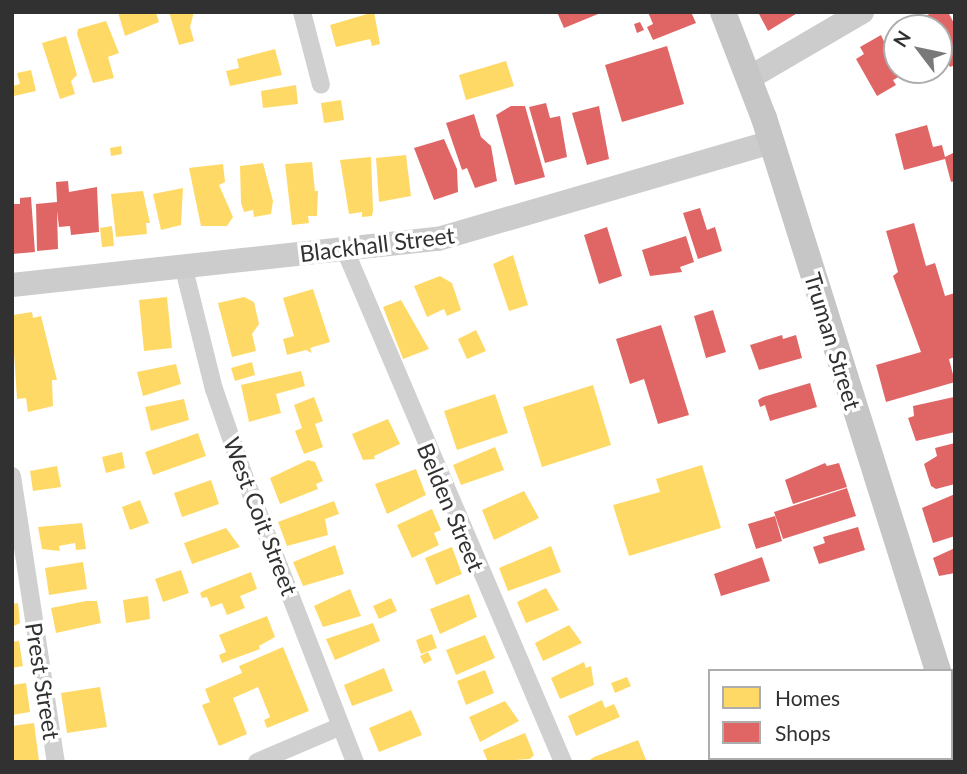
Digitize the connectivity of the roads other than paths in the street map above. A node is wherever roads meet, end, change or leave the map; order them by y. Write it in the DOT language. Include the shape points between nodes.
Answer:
graph roads {
  1 [pos="302,12"];
  2 [pos="723,12"];
  3 [pos="862,12"];
  4 [pos="749,78"];
  5 [pos="321,85"];
  6 [pos="771,142"];
  7 [pos="345,250"];
  8 [pos="183,265"];
  9 [pos="12,285"];
  10 [pos="12,475"];
  11 [pos="938,669"];
  12 [pos="341,726"];
  13 [pos="56,762"];
  14 [pos="257,762"];
  15 [pos="355,762"];
  16 [pos="563,762"];
  1 -- 5 [label="street"];
  2 -- 4 [label="main road, Truman Street"];
  3 -- 4 [label="street"];
  4 -- 6 [label="main road, Truman Street"];
  6 -- 7 [label="street, Blackhall Street" via="470,231"];
  6 -- 11 [label="main road, Truman Street"];
  7 -- 8 [label="street, Blackhall Street"];
  7 -- 16 [label="street, Belden Street"];
  8 -- 9 [label="street, Blackhall Street"];
  8 -- 12 [label="street, West Coit Street" via="214,389"];
  10 -- 13 [label="street, Prest Street"];
  12 -- 14 [label="street"];
  12 -- 15 [label="street, West Coit Street"];
}
